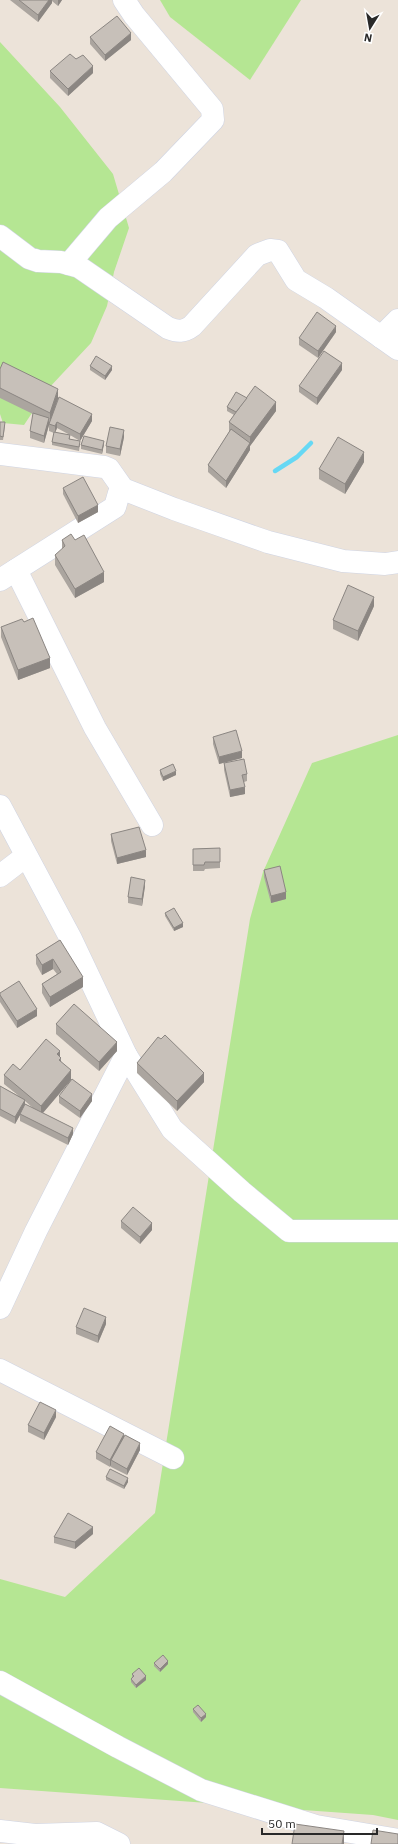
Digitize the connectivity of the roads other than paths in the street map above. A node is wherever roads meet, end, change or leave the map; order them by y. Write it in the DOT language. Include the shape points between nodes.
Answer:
graph roads {
  1 [pos="124,0"];
  2 [pos="0,236"];
  3 [pos="69,264"];
  4 [pos="398,320"];
  5 [pos="390,343"];
  6 [pos="0,454"];
  7 [pos="124,489"];
  8 [pos="398,562"];
  9 [pos="8,575"];
  10 [pos="0,806"];
  11 [pos="152,825"];
  12 [pos="26,856"];
  13 [pos="0,876"];
  14 [pos="126,1055"];
  15 [pos="398,1231"];
  16 [pos="0,1308"];
  17 [pos="0,1370"];
  18 [pos="173,1458"];
  19 [pos="0,1682"];
  20 [pos="0,1831"];
  21 [pos="398,1840"];
  22 [pos="119,1844"];
  1 -- 3 [label="street" via="212,109 213,120 163,172 108,218"];
  2 -- 3 [label="street" via="29,258"];
  3 -- 5 [label="street" via="79,267 168,328 177,331 192,326 257,255 270,250 278,251 296,280"];
  4 -- 5 [label="street"];
  6 -- 7 [label="street" via="104,467 109,469"];
  7 -- 8 [label="street" via="268,542 343,561 385,564"];
  7 -- 9 [label="street" via="118,493 115,507"];
  9 -- 11 [label="street"];
  10 -- 12 [label="street"];
  12 -- 13 [label="street"];
  12 -- 14 [label="street" via="71,939"];
  14 -- 15 [label="street" via="172,1129 289,1231"];
  14 -- 16 [label="street" via="36,1231"];
  17 -- 18 [label="street"];
  19 -- 21 [label="street" via="201,1790 316,1826"];
  20 -- 22 [label="street" via="35,1834 98,1833"];
}
